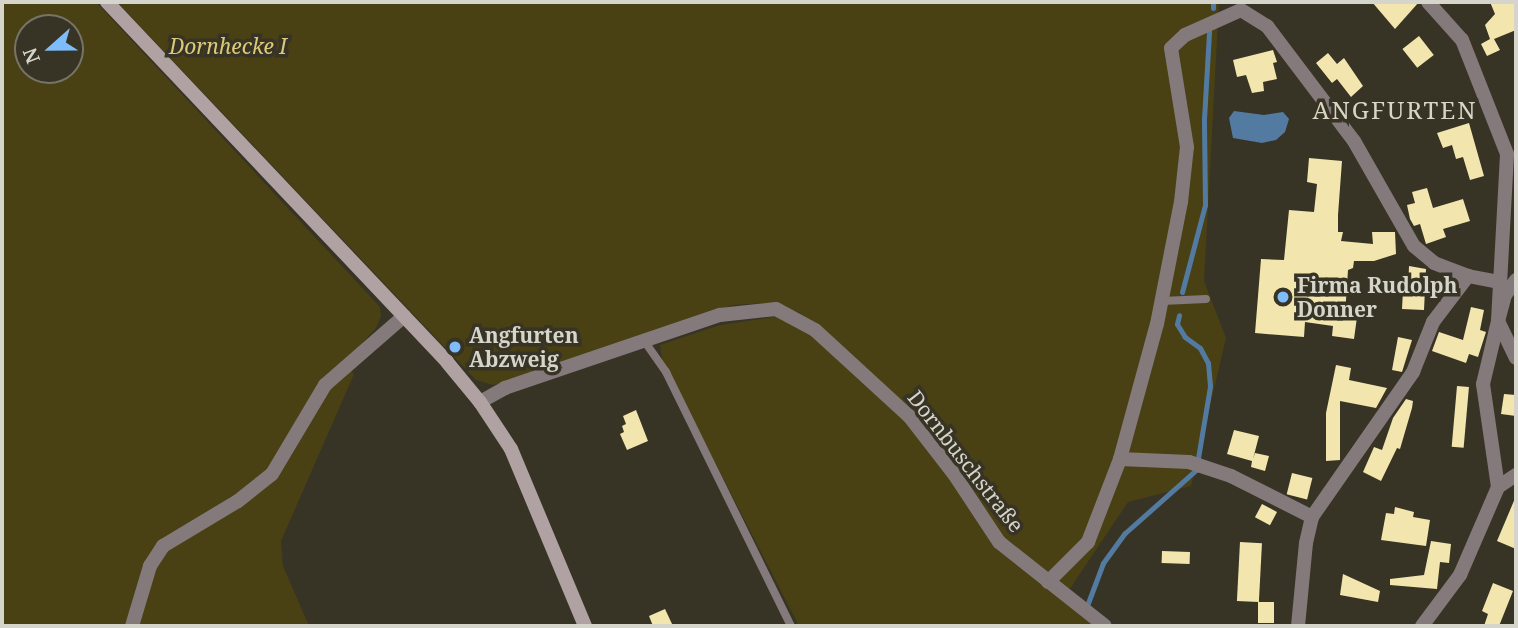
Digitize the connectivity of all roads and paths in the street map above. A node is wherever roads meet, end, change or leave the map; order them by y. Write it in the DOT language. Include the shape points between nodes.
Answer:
graph roads {
  1 [pos="107,2"];
  2 [pos="1428,2"];
  3 [pos="1512,150"];
  4 [pos="1468,276"];
  5 [pos="1516,280"];
  6 [pos="1498,282"];
  7 [pos="1206,299"];
  8 [pos="1162,301"];
  9 [pos="404,316"];
  10 [pos="1498,321"];
  11 [pos="645,342"];
  12 [pos="1516,358"];
  13 [pos="480,402"];
  14 [pos="1120,459"];
  15 [pos="1516,475"];
  16 [pos="1498,487"];
  17 [pos="1312,517"];
  18 [pos="1048,582"];
  19 [pos="132,626"];
  20 [pos="585,626"];
  21 [pos="791,626"];
  22 [pos="1105,626"];
  23 [pos="1298,626"];
  24 [pos="1422,626"];
  1 -- 9 [label="main road"];
  2 -- 3 [label="street" via="1462,40"];
  3 -- 6 [label="street"];
  4 -- 6 [label="street"];
  4 -- 8 [label="street" via="1434,263 1414,246 1354,141 1267,26 1241,10 1185,35 1171,48 1187,147"];
  4 -- 17 [label="street" via="1433,322 1413,372"];
  5 -- 10 [label="street" via="1505,295"];
  6 -- 10 [label="street"];
  7 -- 8 [label="lane"];
  8 -- 14 [label="street"];
  9 -- 13 [label="main road"];
  9 -- 19 [label="street" via="325,386 272,474 238,501 163,546 150,566"];
  10 -- 12 [label="street"];
  10 -- 16 [label="street" via="1483,384"];
  11 -- 13 [label="street, Dornbuschstraße" via="505,388"];
  11 -- 18 [label="street, Dornbuschstraße" via="720,315 776,309 815,330 909,416 999,542"];
  11 -- 21 [label="lane" via="666,372"];
  13 -- 20 [label="main road" via="511,449"];
  14 -- 17 [label="street" via="1189,462 1231,476"];
  14 -- 18 [label="street" via="1088,542"];
  15 -- 16 [label="street"];
  16 -- 24 [label="street" via="1460,575"];
  17 -- 23 [label="street"];
  18 -- 22 [label="street, Dornbuschstraße"];
}
